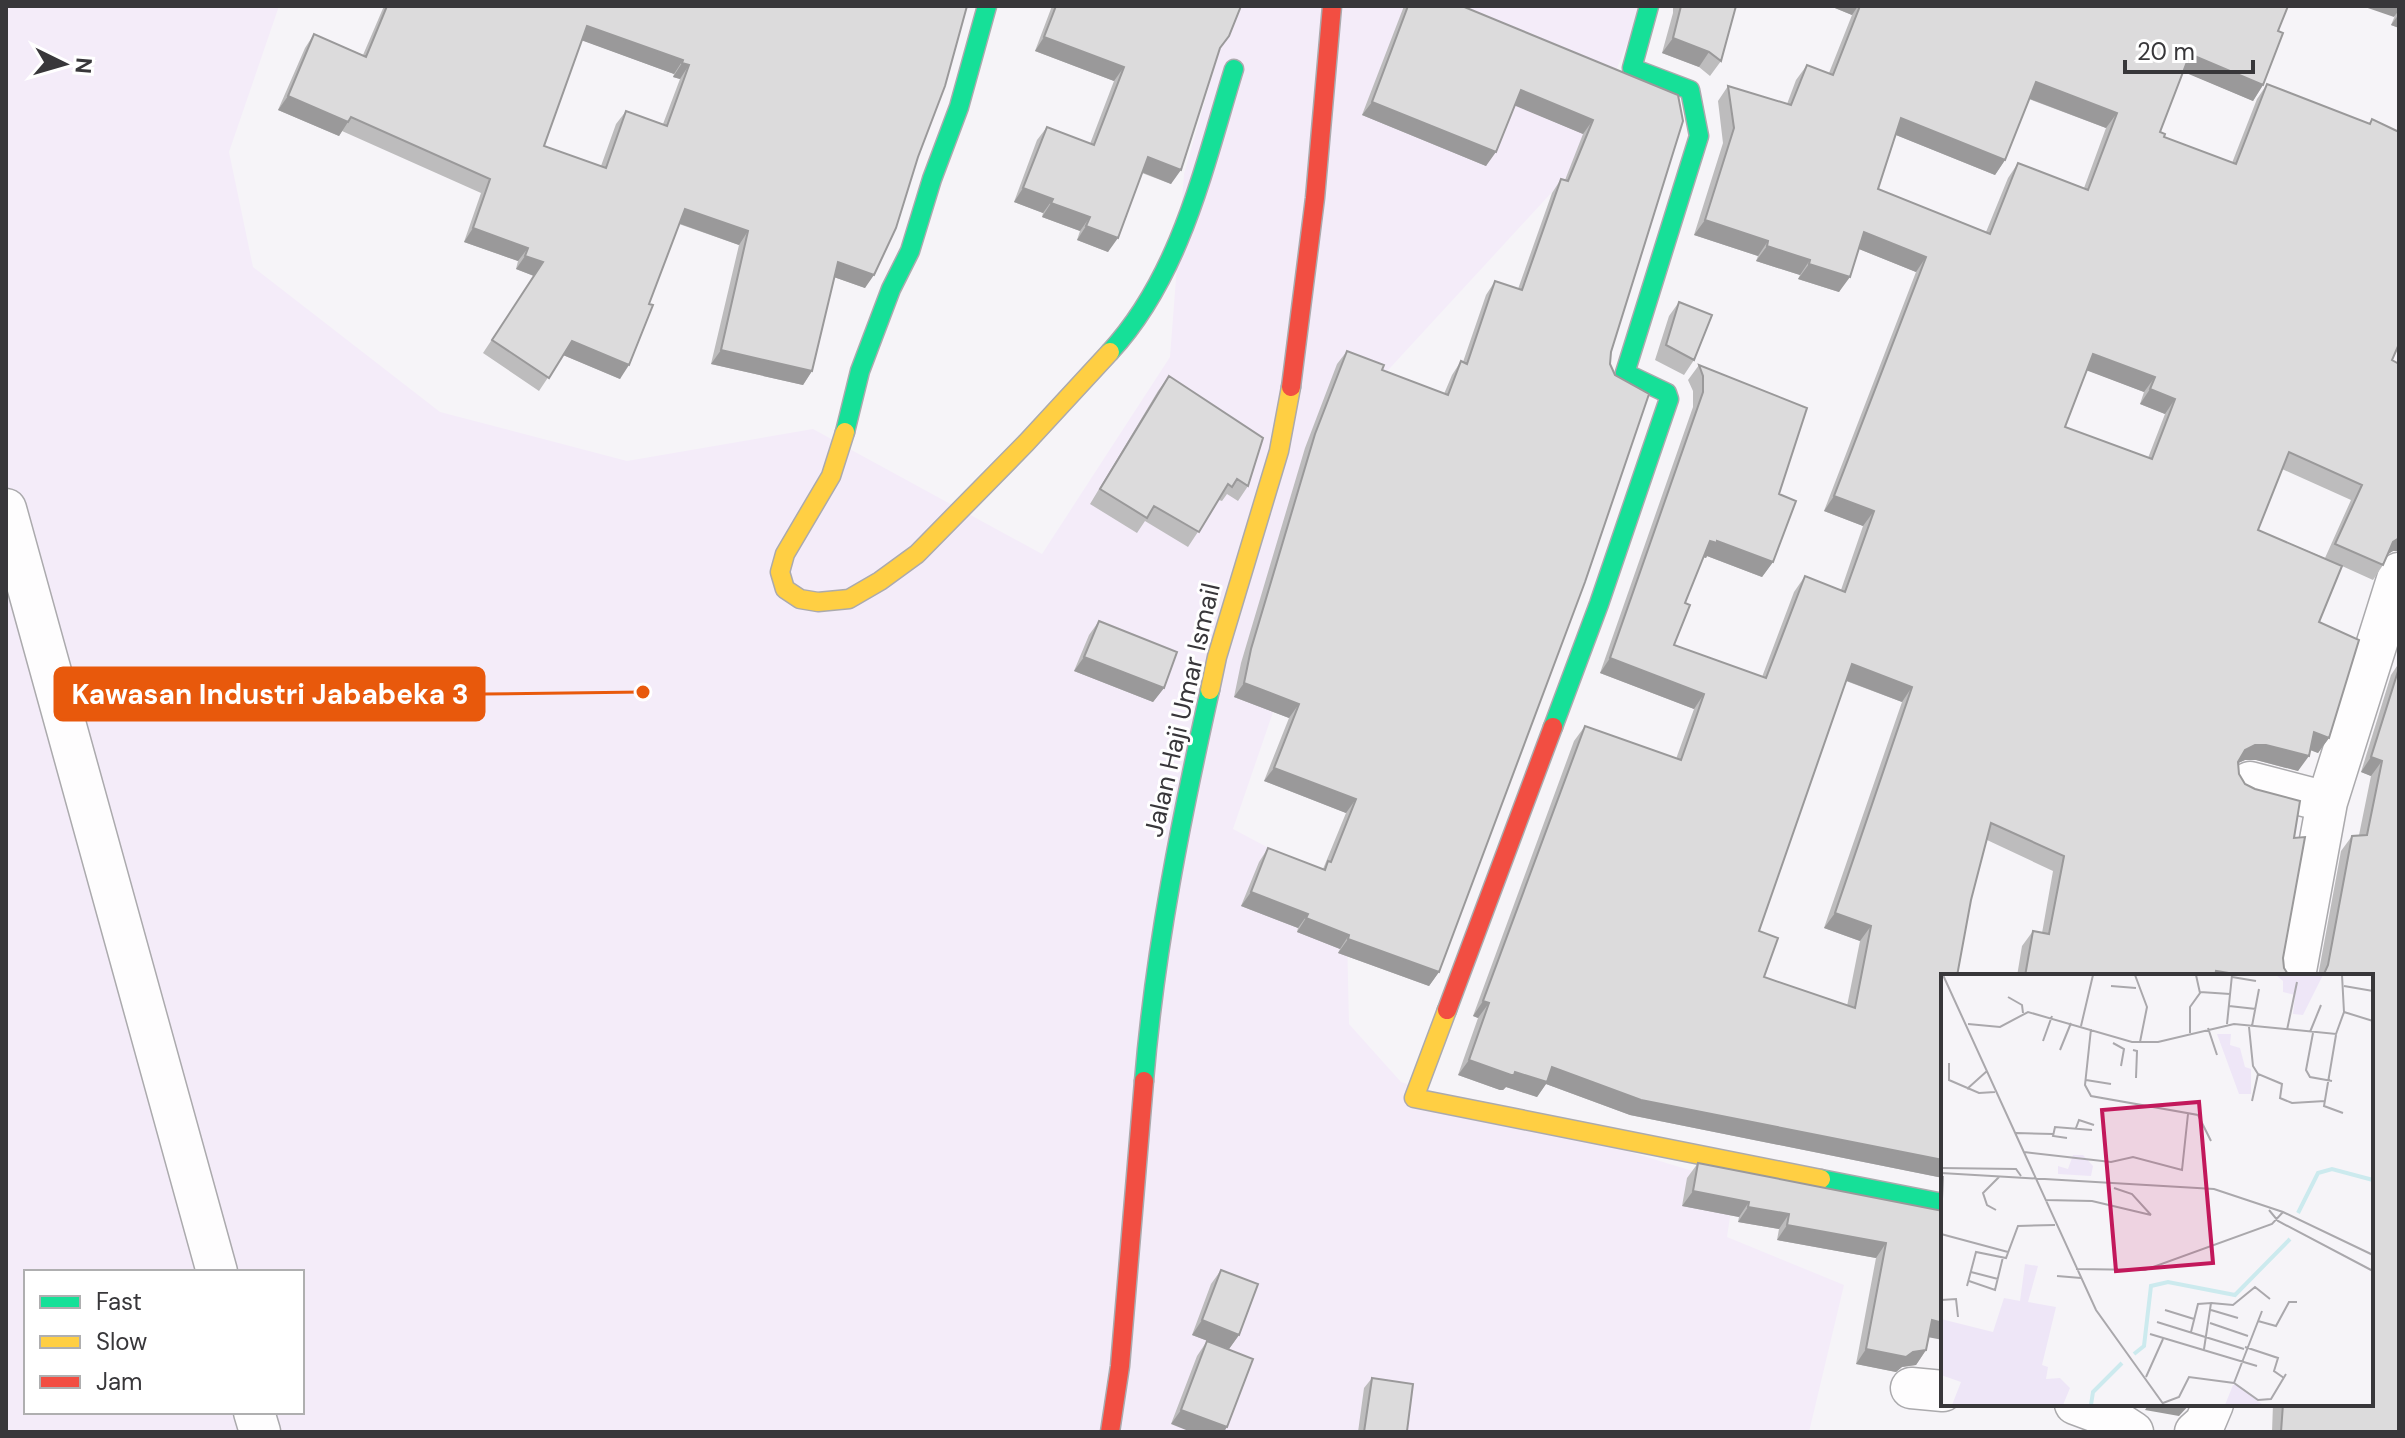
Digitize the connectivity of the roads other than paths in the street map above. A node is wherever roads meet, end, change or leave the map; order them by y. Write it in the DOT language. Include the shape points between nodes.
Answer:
graph roads {
  1 [pos="987,6"];
  2 [pos="1332,6"];
  3 [pos="1649,6"];
  4 [pos="1234,69"];
  5 [pos="6,509"];
  6 [pos="2399,573"];
  7 [pos="2384,674"];
  8 [pos="2250,782"];
  9 [pos="2327,802"];
  10 [pos="2295,974"];
  11 [pos="1941,1203"];
  12 [pos="216,1270"];
  13 [pos="2080,1406"];
  14 [pos="2212,1406"];
  15 [pos="1110,1432"];
  16 [pos="2133,1432"];
  17 [pos="2195,1432"];
  1 -- 4 [label="street" via="910,251 860,371 835,467 785,554 780,572 785,589 800,599 849,599 917,554 1126,335 1187,223"];
  2 -- 15 [label="street, Jalan Haji Umar Ismail" via="1297,352 1279,451 1217,657 1179,829 1148,1029"];
  3 -- 11 [label="street" via="1632,68 1690,90 1699,136 1625,373 1667,393 1669,399 1599,604 1414,1098"];
  5 -- 12 [label="street"];
  6 -- 7 [label="street"];
  7 -- 9 [label="street"];
  8 -- 9 [label="street"];
  9 -- 10 [label="street"];
  13 -- 16 [label="street"];
  14 -- 17 [label="street"];
}
